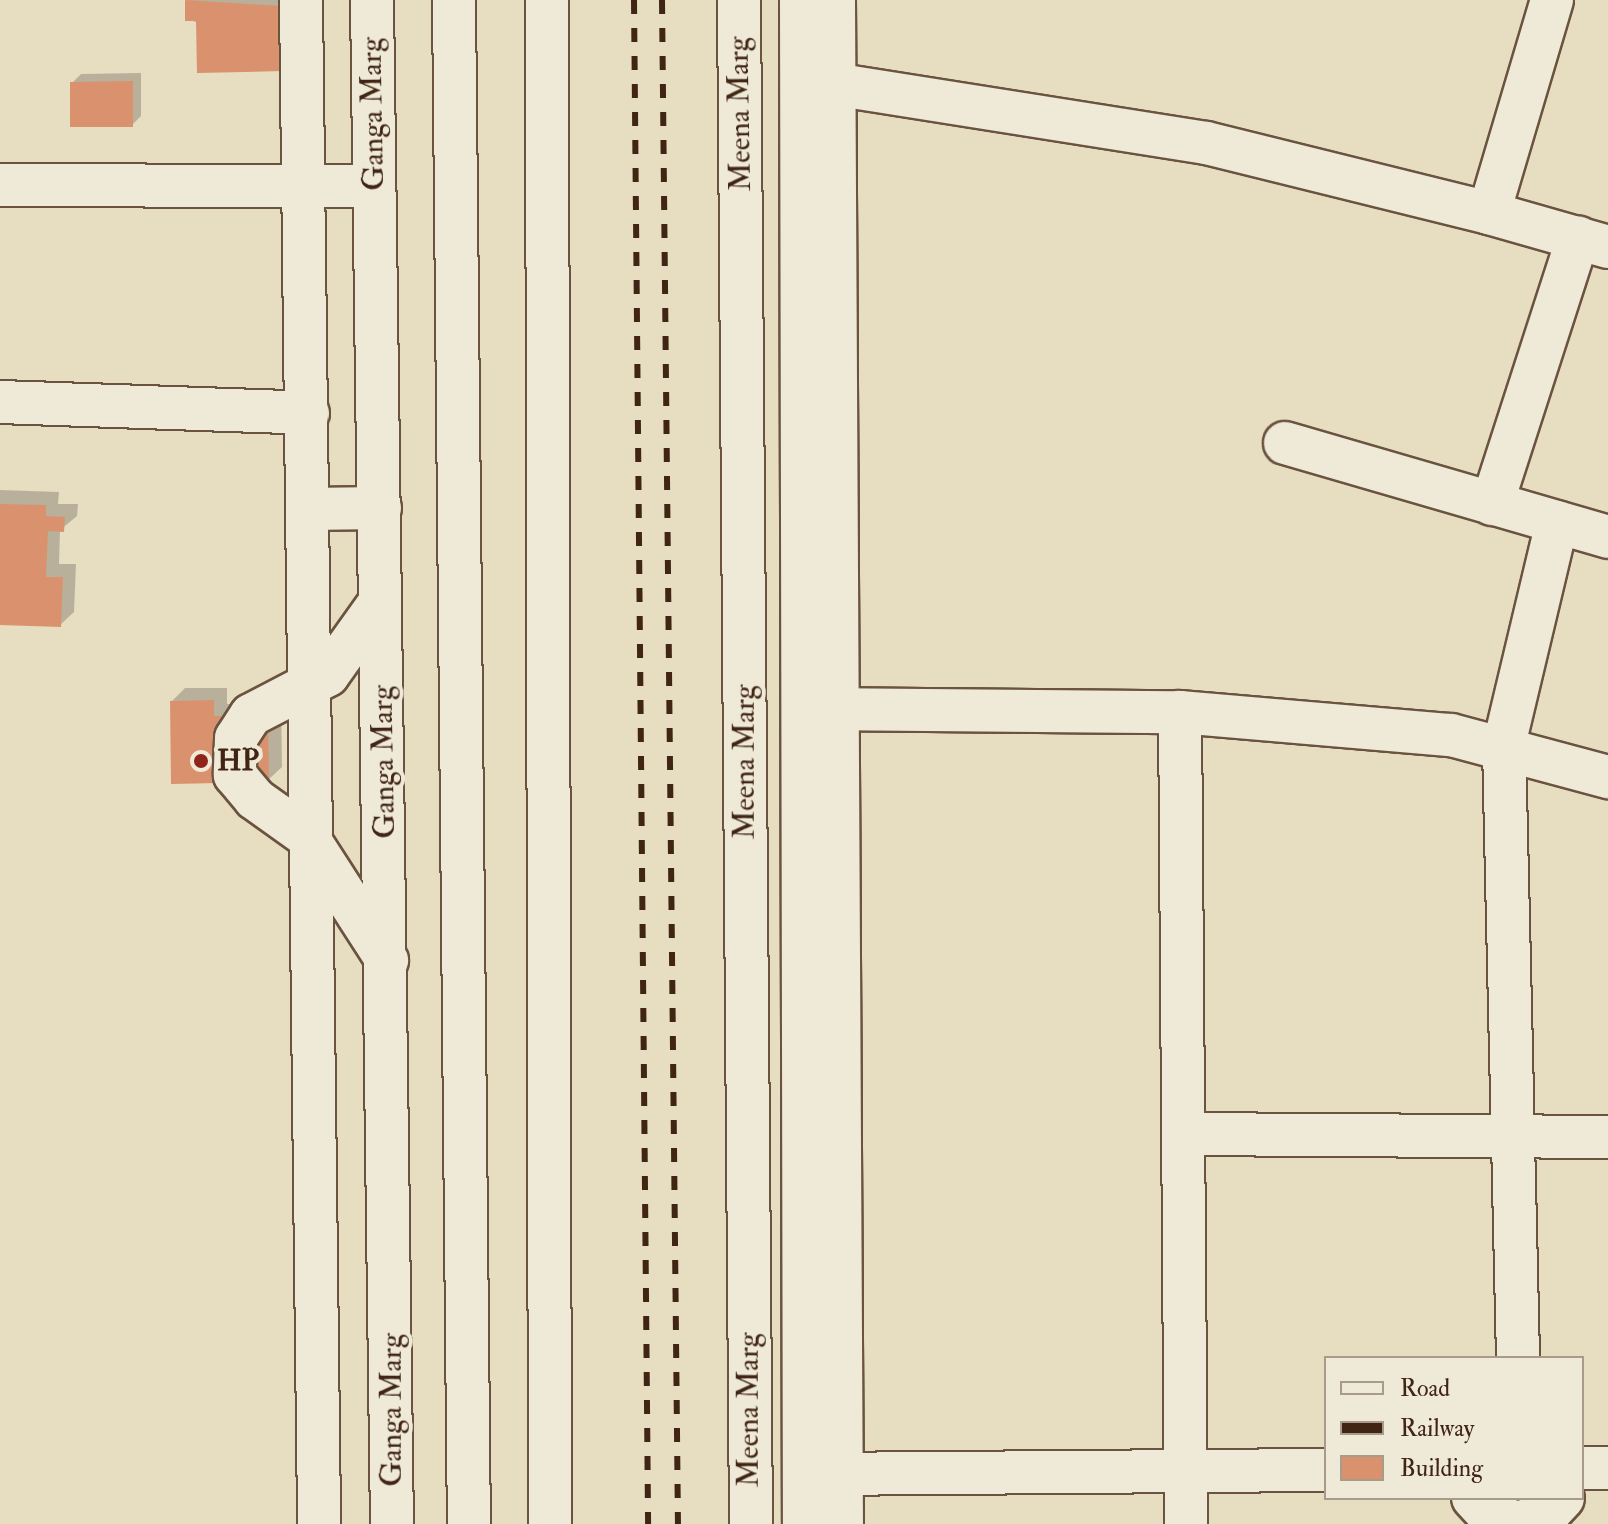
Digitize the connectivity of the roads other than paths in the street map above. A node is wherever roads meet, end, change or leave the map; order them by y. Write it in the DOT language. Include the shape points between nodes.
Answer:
graph roads {
  1 [pos="301,0"];
  2 [pos="372,0"];
  3 [pos="454,0"];
  4 [pos="547,0"];
  5 [pos="739,0"];
  6 [pos="801,0"];
  7 [pos="834,0"];
  8 [pos="1552,0"];
  9 [pos="818,82"];
  10 [pos="0,185"];
  11 [pos="306,186"];
  12 [pos="374,186"];
  13 [pos="1489,213"];
  14 [pos="1593,242"];
  15 [pos="0,402"];
  16 [pos="308,413"];
  17 [pos="1285,443"];
  18 [pos="1492,504"];
  19 [pos="380,508"];
  20 [pos="308,509"];
  21 [pos="1557,522"];
  22 [pos="1608,537"];
  23 [pos="380,602"];
  24 [pos="307,690"];
  25 [pos="823,710"];
  26 [pos="1180,712"];
  27 [pos="1504,745"];
  28 [pos="1608,777"];
  29 [pos="307,836"];
  30 [pos="388,961"];
  31 [pos="1183,1134"];
  32 [pos="1608,1137"];
  33 [pos="1516,1138"];
  34 [pos="1518,1356"];
  35 [pos="1584,1468"];
  36 [pos="1608,1468"];
  37 [pos="1324,1470"];
  38 [pos="1185,1471"];
  39 [pos="823,1474"];
  40 [pos="750,1478"];
  41 [pos="1475,1500"];
  42 [pos="1561,1500"];
  43 [pos="319,1524"];
  44 [pos="392,1524"];
  45 [pos="469,1524"];
  46 [pos="550,1524"];
  47 [pos="751,1524"];
  48 [pos="804,1524"];
  49 [pos="842,1524"];
  50 [pos="1186,1524"];
  51 [pos="1518,1524"];
  1 -- 11 [label="street"];
  2 -- 12 [label="street, Ganga Marg"];
  3 -- 45 [label="street"];
  4 -- 46 [label="street"];
  5 -- 40 [label="street, Meena Marg"];
  6 -- 9 [label="street, Meena Marg"];
  7 -- 9 [label="street"];
  8 -- 13 [label="street"];
  9 -- 13 [label="street" via="1206,143"];
  9 -- 25 [label="street"];
  10 -- 11 [label="street"];
  11 -- 12 [label="street"];
  11 -- 16 [label="street"];
  12 -- 19 [label="street, Ganga Marg"];
  13 -- 14 [label="street"];
  14 -- 18 [label="street"];
  15 -- 16 [label="street"];
  16 -- 20 [label="street"];
  17 -- 18 [label="street"];
  18 -- 21 [label="street"];
  19 -- 20 [label="street"];
  19 -- 23 [label="street, Ganga Marg"];
  20 -- 24 [label="street"];
  21 -- 22 [label="street"];
  21 -- 27 [label="street"];
  23 -- 24 [label="street" via="328,675"];
  23 -- 30 [label="street, Ganga Marg"];
  24 -- 29 [label="street"];
  24 -- 29 [label="street" via="251,715 236,738 235,775 255,799"];
  25 -- 26 [label="street"];
  25 -- 39 [label="street"];
  26 -- 27 [label="street"];
  26 -- 31 [label="street"];
  27 -- 28 [label="street"];
  27 -- 33 [label="street"];
  29 -- 30 [label="street"];
  29 -- 43 [label="street"];
  30 -- 44 [label="street, Ganga Marg"];
  31 -- 33 [label="street"];
  31 -- 38 [label="street"];
  32 -- 33 [label="street"];
  33 -- 34 [label="street"];
  35 -- 36 [label="street"];
  37 -- 38 [label="street"];
  38 -- 39 [label="street"];
  38 -- 50 [label="street"];
  39 -- 40 [label="street"];
  39 -- 48 [label="street, Meena Marg"];
  39 -- 49 [label="street"];
  40 -- 47 [label="street, Meena Marg"];
  41 -- 51 [label="street" via="1486,1512"];
  42 -- 51 [label="street" via="1550,1512"];
}
